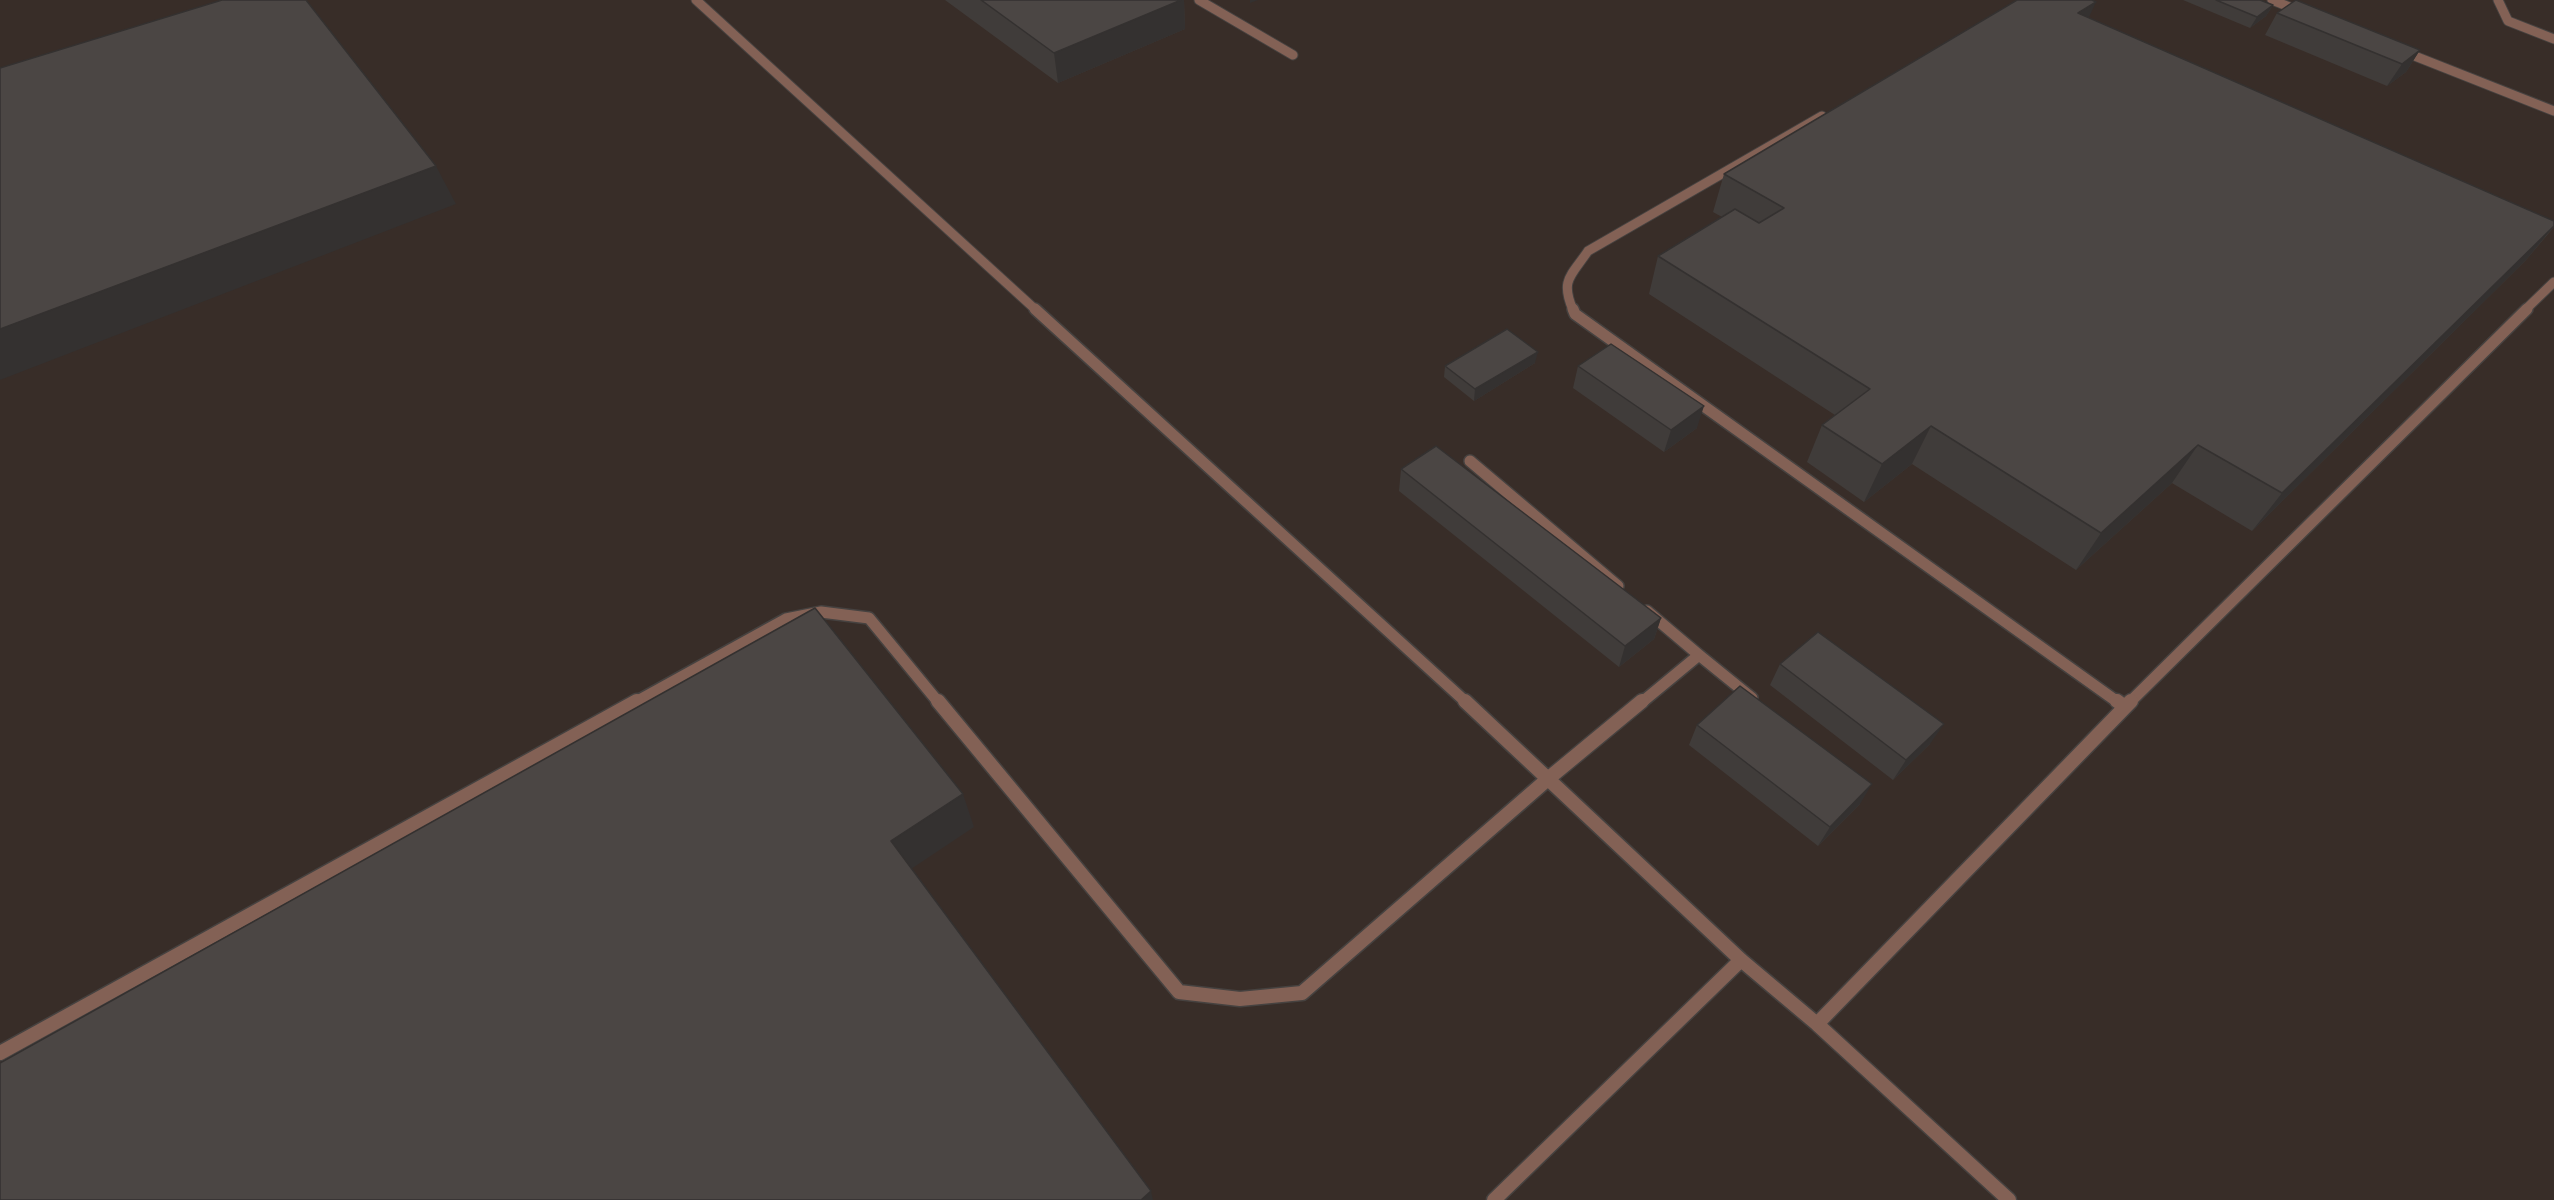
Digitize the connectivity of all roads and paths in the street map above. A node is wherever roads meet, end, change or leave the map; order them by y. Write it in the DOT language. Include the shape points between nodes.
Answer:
graph roads {
  1 [pos="696,0"];
  2 [pos="1199,0"];
  3 [pos="2272,0"];
  4 [pos="2499,0"];
  5 [pos="2315,17"];
  6 [pos="2554,39"];
  7 [pos="2391,47"];
  8 [pos="1293,55"];
  9 [pos="2554,111"];
  10 [pos="1826,113"];
  11 [pos="2554,282"];
  12 [pos="1470,460"];
  13 [pos="1699,655"];
  14 [pos="1763,707"];
  15 [pos="2125,707"];
  16 [pos="1549,778"];
  17 [pos="1741,960"];
  18 [pos="1817,1024"];
  19 [pos="0,1053"];
  20 [pos="1497,1199"];
  21 [pos="2009,1200"];
  1 -- 16 [label="lane"];
  2 -- 8 [label="lane"];
  3 -- 5 [label="lane"];
  4 -- 6 [label="lane" via="2508,21"];
  7 -- 9 [label="lane"];
  10 -- 15 [label="lane" via="1588,251 1566,283 1575,314"];
  11 -- 15 [label="lane"];
  12 -- 13 [label="lane"];
  13 -- 14 [label="lane"];
  13 -- 16 [label="lane"];
  15 -- 18 [label="lane"];
  16 -- 17 [label="lane"];
  16 -- 19 [label="lane" via="1302,993 1262,1000 1220,999 1179,992 869,618 821,612 786,619"];
  17 -- 18 [label="lane"];
  17 -- 20 [label="lane"];
  18 -- 21 [label="lane"];
}
